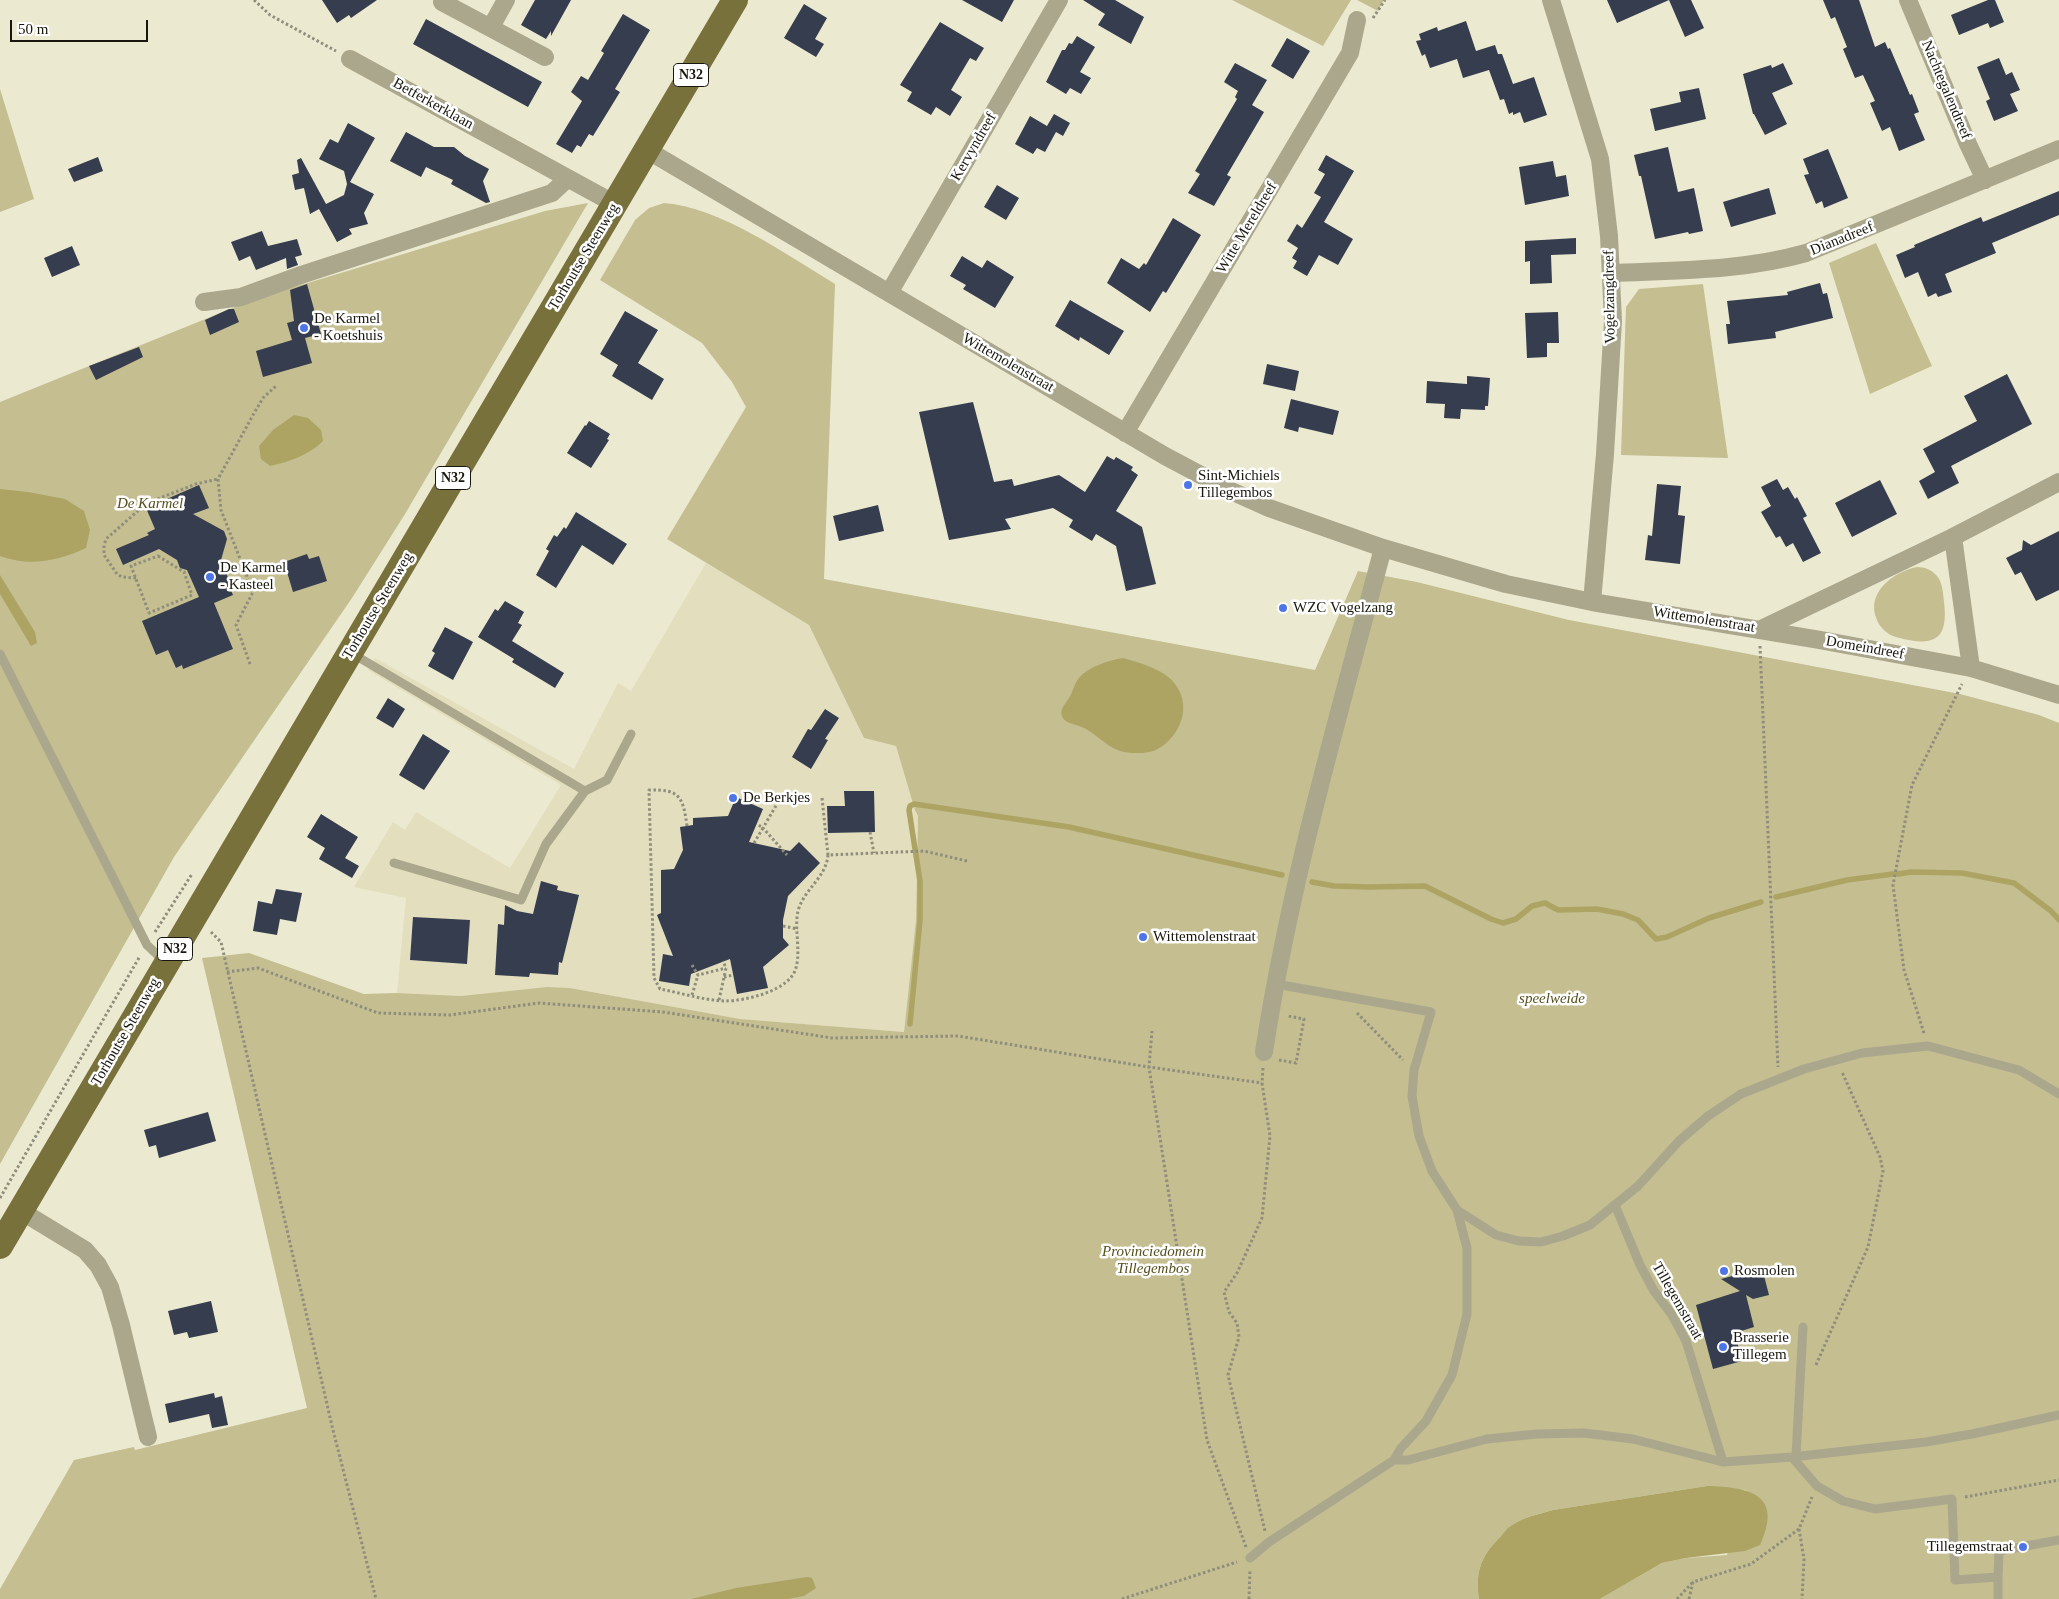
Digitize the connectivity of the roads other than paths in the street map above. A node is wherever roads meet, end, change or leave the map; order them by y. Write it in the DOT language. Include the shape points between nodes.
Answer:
graph roads {
  1 [pos="506,0"];
  2 [pos="735,0"];
  3 [pos="1059,0"];
  4 [pos="1551,0"];
  5 [pos="1908,0"];
  6 [pos="442,2"];
  7 [pos="1357,20"];
  8 [pos="491,27"];
  9 [pos="545,58"];
  10 [pos="350,59"];
  11 [pos="2059,149"];
  12 [pos="647,150"];
  13 [pos="567,178"];
  14 [pos="1985,180"];
  15 [pos="615,204"];
  16 [pos="1612,273"];
  17 [pos="889,293"];
  18 [pos="204,302"];
  19 [pos="1126,432"];
  20 [pos="2059,482"];
  21 [pos="1953,536"];
  22 [pos="1383,548"];
  23 [pos="1592,602"];
  24 [pos="1759,630"];
  25 [pos="351,652"];
  26 [pos="0,654"];
  27 [pos="1970,668"];
  28 [pos="2059,695"];
  29 [pos="631,734"];
  30 [pos="585,791"];
  31 [pos="394,863"];
  32 [pos="166,963"];
  33 [pos="1276,984"];
  34 [pos="1268,1055"];
  35 [pos="2059,1094"];
  36 [pos="1615,1205"];
  37 [pos="1457,1210"];
  38 [pos="21,1211"];
  39 [pos="0,1246"];
  40 [pos="1803,1327"];
  41 [pos="2059,1414"];
  42 [pos="148,1437"];
  43 [pos="1794,1457"];
  44 [pos="1394,1460"];
  45 [pos="1723,1462"];
  46 [pos="2059,1540"];
  47 [pos="1250,1558"];
  48 [pos="1998,1576"];
  49 [pos="1998,1599"];
  1 -- 8 [label="street"];
  2 -- 12 [label="main road, Torhoutse Steenweg / N32"];
  3 -- 17 [label="street, Kervyndreef"];
  4 -- 16 [label="street, Vogelzangdreef" via="1600,159"];
  5 -- 14 [label="street, Nachtegalendreef"];
  6 -- 8 [label="street"];
  7 -- 19 [label="street, Witte Mereldreef" via="1350,53"];
  8 -- 9 [label="street"];
  10 -- 13 [label="street, Betferkerklaan"];
  11 -- 14 [label="street, Dianadreef"];
  12 -- 15 [label="main road, Torhoutse Steenweg / N32"];
  12 -- 17 [label="street, Wittemolenstraat"];
  13 -- 15 [label="street, Betferkerklaan"];
  13 -- 18 [label="street" via="552,194 241,297"];
  14 -- 16 [label="street, Dianadreef" via="1790,258 1731,268"];
  15 -- 25 [label="main road, Torhoutse Steenweg / N32"];
  16 -- 23 [label="street, Vogelzangdreef" via="1613,321 1607,425"];
  17 -- 19 [label="street, Wittemolenstraat"];
  19 -- 22 [label="street, Wittemolenstraat" via="1204,478 1269,508"];
  20 -- 21 [label="street, Wittemolenstraat"];
  21 -- 24 [label="street, Wittemolenstraat"];
  21 -- 27 [label="street"];
  22 -- 23 [label="street, Wittemolenstraat" via="1506,584"];
  22 -- 33 [label="street" via="1324,775"];
  23 -- 24 [label="street, Wittemolenstraat"];
  24 -- 27 [label="street, Domeindreef"];
  25 -- 30 [label="lane"];
  25 -- 32 [label="main road, Torhoutse Steenweg / N32"];
  26 -- 32 [label="lane" via="147,945"];
  27 -- 28 [label="street, Domeindreef"];
  29 -- 30 [label="lane" via="607,780"];
  30 -- 31 [label="lane" via="546,844 520,900"];
  32 -- 38 [label="main road, Torhoutse Steenweg / N32"];
  33 -- 34 [label="street" via="1270,1013"];
  33 -- 37 [label="lane" via="1431,1012 1414,1070 1412,1096 1419,1136 1432,1171"];
  35 -- 36 [label="lane" via="2019,1070 1928,1046 1862,1053 1778,1078 1740,1094 1679,1141 1638,1186"];
  36 -- 37 [label="lane" via="1590,1225 1541,1242 1496,1235"];
  36 -- 45 [label="lane, Tillegemstraat" via="1640,1265 1686,1341"];
  37 -- 44 [label="lane" via="1466,1248 1467,1314 1452,1375 1426,1421"];
  38 -- 39 [label="main road, Torhoutse Steenweg / N32"];
  38 -- 42 [label="street" via="85,1250 98,1265 110,1287"];
  40 -- 43 [label="lane"];
  41 -- 43 [label="lane" via="1926,1442"];
  43 -- 45 [label="lane"];
  43 -- 48 [label="lane" via="1817,1486 1843,1501 1875,1509 1952,1499 1955,1580"];
  44 -- 45 [label="lane" via="1408,1460 1488,1439 1584,1433 1634,1439"];
  44 -- 47 [label="lane" via="1269,1542"];
  46 -- 48 [label="lane" via="1998,1551"];
  48 -- 49 [label="lane"];
}
